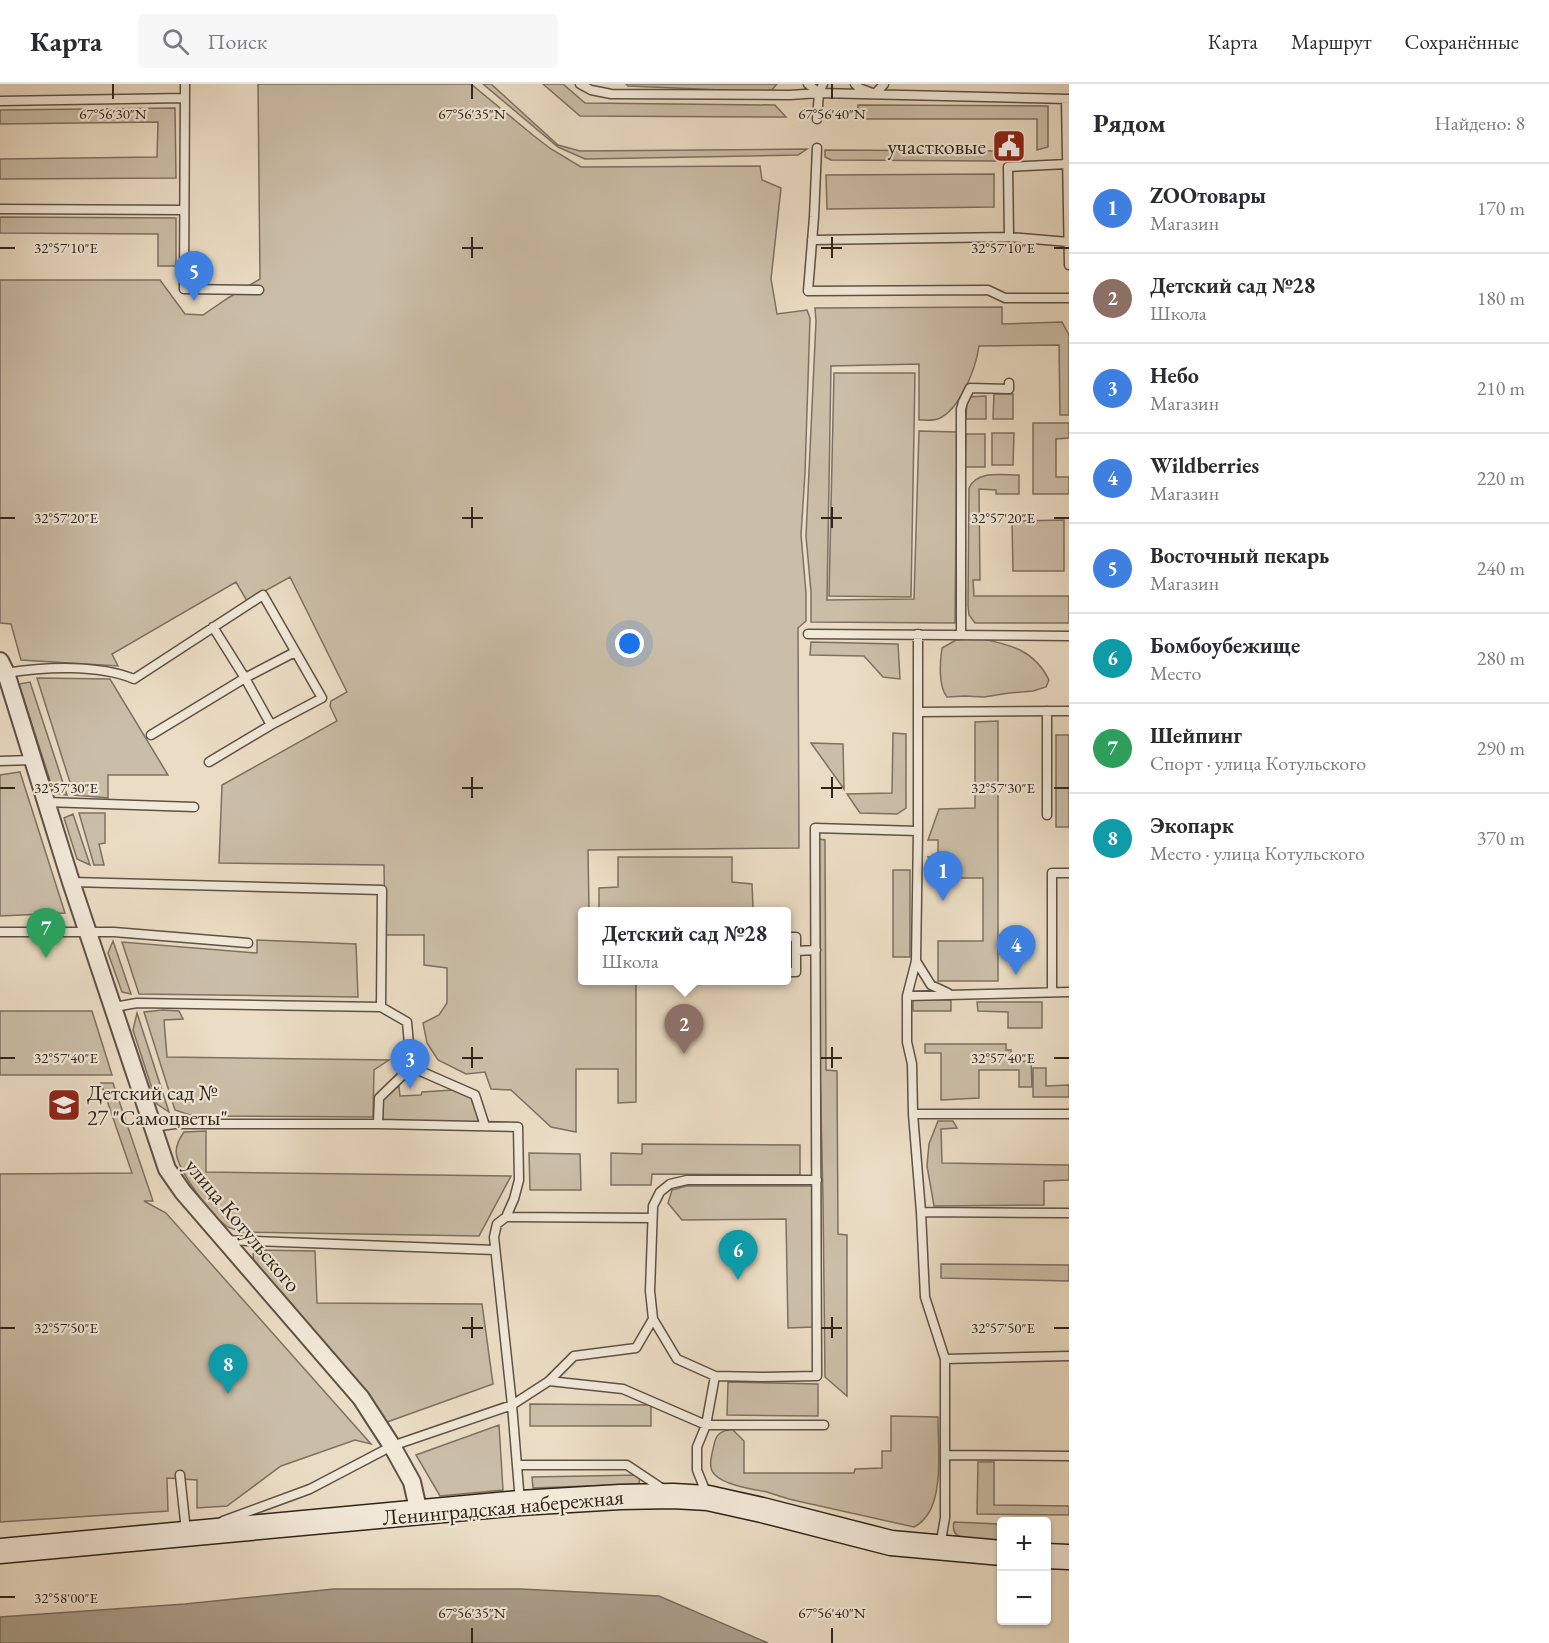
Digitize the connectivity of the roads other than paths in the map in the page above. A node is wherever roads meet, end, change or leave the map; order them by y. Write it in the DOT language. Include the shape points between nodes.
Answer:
graph roads {
  1 [pos="185,84"];
  2 [pos="580,84"];
  3 [pos="808,84"];
  4 [pos="823,84"];
  5 [pos="855,84"];
  6 [pos="884,84"];
  7 [pos="819,93"];
  8 [pos="875,94"];
  9 [pos="185,98"];
  10 [pos="1068,99"];
  11 [pos="0,101"];
  12 [pos="817,119"];
  13 [pos="817,148"];
  14 [pos="1067,165"];
  15 [pos="0,209"];
  16 [pos="184,210"];
  17 [pos="1009,237"];
  18 [pos="812,240"];
  19 [pos="1068,242"];
  20 [pos="1069,265"];
  21 [pos="259,290"];
  22 [pos="1069,298"];
  23 [pos="1009,383"];
  24 [pos="213,627"];
  25 [pos="808,634"];
  26 [pos="918,634"];
  27 [pos="961,634"];
  28 [pos="1069,636"];
  29 [pos="295,652"];
  30 [pos="3,667"];
  31 [pos="246,678"];
  32 [pos="918,711"];
  33 [pos="1047,711"];
  34 [pos="1069,711"];
  35 [pos="271,725"];
  36 [pos="151,735"];
  37 [pos="33,760"];
  38 [pos="0,761"];
  39 [pos="208,762"];
  40 [pos="46,802"];
  41 [pos="194,807"];
  42 [pos="1047,815"];
  43 [pos="918,831"];
  44 [pos="1069,873"];
  45 [pos="71,882"];
  46 [pos="0,932"];
  47 [pos="88,932"];
  48 [pos="791,937"];
  49 [pos="248,943"];
  50 [pos="816,950"];
  51 [pos="796,951"];
  52 [pos="916,961"];
  53 [pos="791,972"];
  54 [pos="1052,992"];
  55 [pos="1069,992"];
  56 [pos="951,994"];
  57 [pos="907,996"];
  58 [pos="114,1007"];
  59 [pos="381,1007"];
  60 [pos="411,1067"];
  61 [pos="913,1114"];
  62 [pos="1069,1114"];
  63 [pos="378,1124"];
  64 [pos="485,1126"];
  65 [pos="152,1127"];
  66 [pos="817,1180"];
  67 [pos="921,1212"];
  68 [pos="1069,1213"];
  69 [pos="506,1217"];
  70 [pos="652,1218"];
  71 [pos="224,1240"];
  72 [pos="495,1250"];
  73 [pos="653,1319"];
  74 [pos="1069,1356"];
  75 [pos="945,1359"];
  76 [pos="715,1376"];
  77 [pos="549,1381"];
  78 [pos="512,1405"];
  79 [pos="706,1425"];
  80 [pos="824,1425"];
  81 [pos="392,1446"];
  82 [pos="946,1455"];
  83 [pos="1069,1456"];
  84 [pos="517,1465"];
  85 [pos="180,1475"];
  86 [pos="673,1496"];
  87 [pos="708,1498"];
  88 [pos="520,1503"];
  89 [pos="419,1513"];
  90 [pos="186,1534"];
  91 [pos="940,1548"];
  92 [pos="0,1551"];
  93 [pos="997,1553"];
  94 [pos="1051,1556"];
  95 [pos="1069,1557"];
  1 -- 9 [label="lane"];
  2 -- 7 [label="lane" via="611,94"];
  3 -- 7 [label="lane"];
  4 -- 7 [label="lane"];
  5 -- 8 [label="lane"];
  6 -- 8 [label="lane"];
  7 -- 8 [label="lane"];
  7 -- 12 [label="lane"];
  8 -- 10 [label="lane"];
  9 -- 11 [label="lane"];
  9 -- 16 [label="lane"];
  10 -- 14 [label="lane"];
  13 -- 18 [label="lane"];
  14 -- 17 [label="lane" via="1008,167"];
  14 -- 19 [label="lane"];
  15 -- 16 [label="lane"];
  16 -- 21 [label="lane" via="184,288"];
  17 -- 18 [label="lane"];
  17 -- 19 [label="lane"];
  18 -- 22 [label="lane" via="808,291 988,290 1005,298"];
  19 -- 20 [label="lane"];
  23 -- 27 [label="lane" via="1009,389 970,388 961,409"];
  24 -- 29 [label="lane" via="263,595"];
  24 -- 30 [label="lane" via="134,679 118,673"];
  24 -- 31 [label="lane"];
  25 -- 26 [label="lane"];
  26 -- 27 [label="lane"];
  26 -- 32 [label="lane"];
  27 -- 28 [label="lane"];
  29 -- 31 [label="lane"];
  29 -- 35 [label="lane" via="321,698"];
  30 -- 37 [label="street, улица Котульского"];
  31 -- 35 [label="lane"];
  31 -- 36 [label="lane"];
  32 -- 33 [label="lane"];
  32 -- 43 [label="lane"];
  33 -- 34 [label="lane"];
  33 -- 42 [label="lane"];
  35 -- 39 [label="lane"];
  37 -- 38 [label="lane"];
  37 -- 40 [label="street, улица Котульского"];
  40 -- 41 [label="lane"];
  40 -- 45 [label="street, улица Котульского"];
  43 -- 50 [label="lane" via="815,828"];
  43 -- 52 [label="lane"];
  44 -- 54 [label="lane" via="1052,873"];
  45 -- 47 [label="street, улица Котульского"];
  45 -- 59 [label="lane" via="382,890"];
  46 -- 47 [label="lane"];
  47 -- 49 [label="lane"];
  47 -- 58 [label="street, улица Котульского"];
  48 -- 51 [label="lane" via="796,937"];
  50 -- 51 [label="lane"];
  50 -- 66 [label="lane"];
  51 -- 53 [label="lane" via="796,972"];
  52 -- 56 [label="lane" via="931,985"];
  52 -- 57 [label="lane"];
  54 -- 55 [label="lane"];
  54 -- 56 [label="lane"];
  56 -- 57 [label="lane"];
  57 -- 61 [label="lane"];
  58 -- 59 [label="lane" via="137,1003"];
  58 -- 65 [label="street, улица Котульского"];
  59 -- 60 [label="lane" via="407,1022"];
  60 -- 63 [label="lane" via="379,1098"];
  60 -- 64 [label="lane" via="475,1095"];
  61 -- 62 [label="lane"];
  61 -- 67 [label="lane"];
  63 -- 64 [label="lane"];
  63 -- 65 [label="lane"];
  64 -- 69 [label="lane" via="518,1127 519,1180"];
  65 -- 71 [label="street, улица Котульского" via="167,1169"];
  66 -- 70 [label="lane" via="687,1180 670,1184 660,1192"];
  66 -- 76 [label="lane" via="817,1376"];
  67 -- 68 [label="lane"];
  67 -- 75 [label="lane" via="925,1296"];
  69 -- 70 [label="lane"];
  69 -- 72 [label="lane" via="497,1224"];
  70 -- 73 [label="lane"];
  71 -- 72 [label="lane"];
  71 -- 81 [label="street, улица Котульского" via="361,1398"];
  72 -- 78 [label="lane"];
  73 -- 76 [label="lane" via="677,1359"];
  73 -- 77 [label="lane" via="636,1348 574,1356"];
  74 -- 75 [label="lane"];
  75 -- 82 [label="lane"];
  76 -- 79 [label="lane"];
  77 -- 78 [label="lane"];
  77 -- 79 [label="lane" via="623,1389"];
  78 -- 81 [label="lane"];
  78 -- 84 [label="lane"];
  79 -- 80 [label="lane"];
  79 -- 87 [label="lane" via="697,1447 697,1459"];
  81 -- 89 [label="street, улица Котульского" via="412,1482"];
  81 -- 90 [label="lane" via="310,1489"];
  82 -- 83 [label="lane"];
  82 -- 91 [label="lane" via="945,1518"];
  84 -- 86 [label="lane" via="627,1465"];
  84 -- 88 [label="lane"];
  85 -- 90 [label="lane"];
  86 -- 87 [label="main road, Ленинградская набережная"];
  86 -- 88 [label="main road, Ленинградская набережная"];
  87 -- 91 [label="main road, Ленинградская набережная" via="891,1543"];
  88 -- 89 [label="main road, Ленинградская набережная"];
  89 -- 90 [label="main road, Ленинградская набережная"];
  90 -- 92 [label="main road, Ленинградская набережная"];
  91 -- 93 [label="main road, Ленинградская набережная"];
  94 -- 95 [label="main road"];
}
